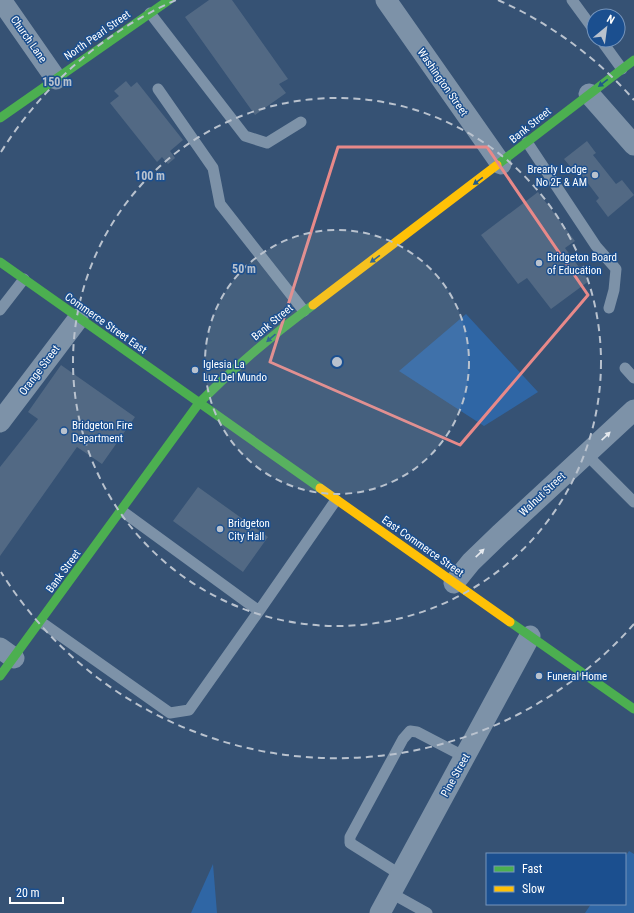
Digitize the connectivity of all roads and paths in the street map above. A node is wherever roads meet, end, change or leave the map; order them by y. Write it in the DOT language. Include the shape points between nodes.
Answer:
graph roads {
  1 [pos="1,0"];
  2 [pos="169,0"];
  3 [pos="386,0"];
  4 [pos="572,0"];
  5 [pos="150,13"];
  6 [pos="586,19"];
  7 [pos="607,48"];
  8 [pos="634,60"];
  9 [pos="622,69"];
  10 [pos="56,78"];
  11 [pos="158,89"];
  12 [pos="589,94"];
  13 [pos="0,118"];
  14 [pos="301,122"];
  15 [pos="526,142"];
  16 [pos="634,145"];
  17 [pos="501,164"];
  18 [pos="0,262"];
  19 [pos="24,279"];
  20 [pos="609,308"];
  21 [pos="0,310"];
  22 [pos="304,311"];
  23 [pos="78,318"];
  24 [pos="625,368"];
  25 [pos="634,378"];
  26 [pos="199,404"];
  27 [pos="634,410"];
  28 [pos="1,418"];
  29 [pos="586,454"];
  30 [pos="336,500"];
  31 [pos="634,502"];
  32 [pos="122,511"];
  33 [pos="454,582"];
  34 [pos="260,611"];
  35 [pos="41,622"];
  36 [pos="530,636"];
  37 [pos="7,653"];
  38 [pos="0,676"];
  39 [pos="634,709"];
  40 [pos="465,757"];
  41 [pos="401,875"];
  42 [pos="391,893"];
  43 [pos="380,913"];
  44 [pos="426,913"];
  1 -- 10 [label="street, Church Lane"];
  2 -- 5 [label="street, North Pearl Street"];
  3 -- 17 [label="street, Washington Street"];
  4 -- 6 [label="lane"];
  5 -- 10 [label="street, North Pearl Street"];
  5 -- 14 [label="lane" via="245,136 267,142"];
  7 -- 9 [label="lane"];
  8 -- 9 [label="street, Bank Street"];
  9 -- 12 [label="street, Bank Street, one-way"];
  10 -- 13 [label="street, North Pearl Street"];
  11 -- 22 [label="lane" via="213,168 220,204"];
  12 -- 15 [label="street, Bank Street"];
  12 -- 16 [label="street"];
  15 -- 17 [label="street, Bank Street"];
  15 -- 20 [label="lane" via="596,246 616,269"];
  17 -- 22 [label="street, Bank Street, one-way"];
  18 -- 19 [label="street, Commerce Street East"];
  19 -- 21 [label="lane"];
  19 -- 23 [label="street, Commerce Street East"];
  22 -- 26 [label="street, Bank Street, one-way" via="223,379"];
  23 -- 26 [label="street, Commerce Street East"];
  23 -- 28 [label="street, Orange Street"];
  24 -- 25 [label="lane"];
  26 -- 30 [label="street, East Commerce Street"];
  26 -- 32 [label="street, Bank Street"];
  29 -- 27 [label="street, Walnut Street, one-way"];
  29 -- 31 [label="lane"];
  33 -- 29 [label="street, Walnut Street, one-way" via="495,538"];
  30 -- 33 [label="street, East Commerce Street"];
  30 -- 34 [label="lane"];
  32 -- 34 [label="lane"];
  32 -- 35 [label="street, Bank Street"];
  33 -- 36 [label="street, East Commerce Street"];
  34 -- 35 [label="lane" via="189,710 170,714"];
  35 -- 37 [label="street, Bank Street"];
  36 -- 39 [label="street, East Commerce Street"];
  36 -- 40 [label="street, Pine Street"];
  37 -- 38 [label="street, Bank Street"];
  40 -- 41 [label="street, Pine Street"];
  40 -- 41 [label="lane" via="417,732 410,731 403,739 350,837 350,843"];
  41 -- 42 [label="street, Pine Street"];
  42 -- 43 [label="street, Pine Street"];
  42 -- 44 [label="lane"];
}
